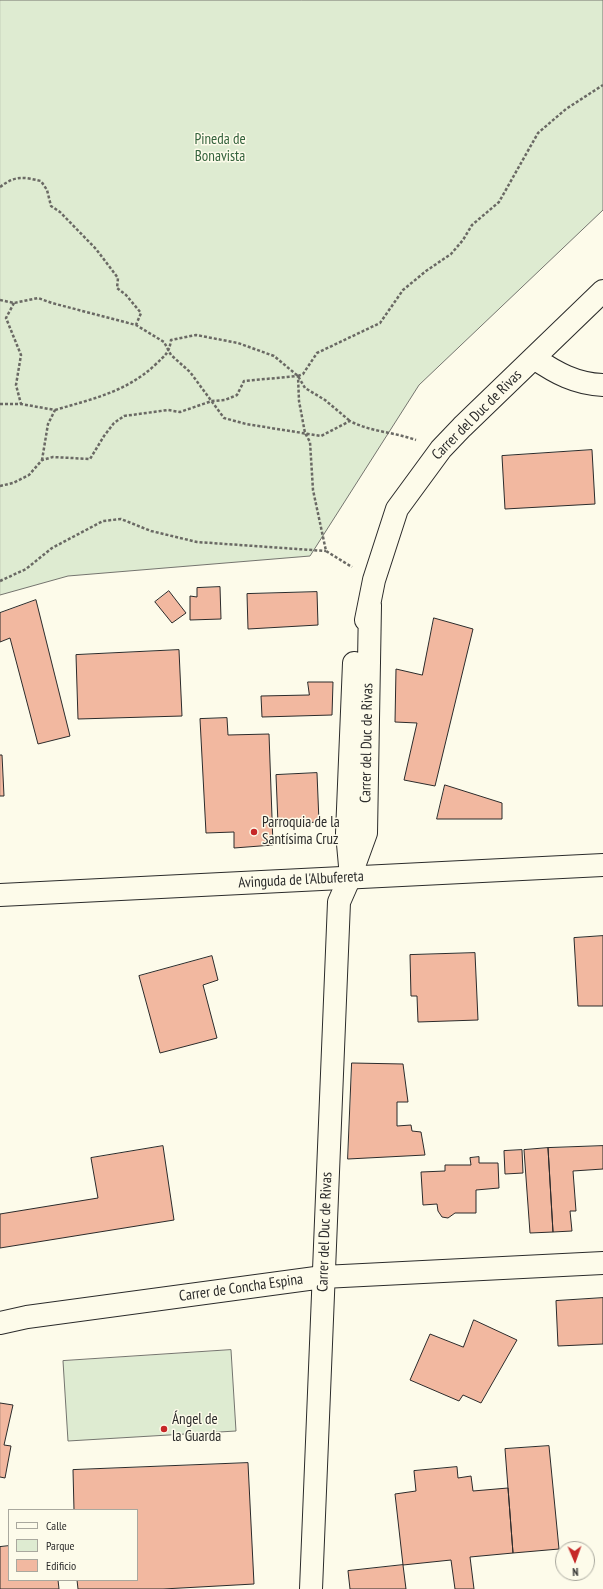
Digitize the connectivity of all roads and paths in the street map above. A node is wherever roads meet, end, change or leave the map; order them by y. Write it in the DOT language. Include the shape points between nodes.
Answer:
graph roads {
  1 [pos="603,85"];
  2 [pos="0,188"];
  3 [pos="603,291"];
  4 [pos="0,300"];
  5 [pos="14,303"];
  6 [pos="136,325"];
  7 [pos="169,351"];
  8 [pos="534,358"];
  9 [pos="298,376"];
  10 [pos="603,384"];
  11 [pos="212,401"];
  12 [pos="0,404"];
  13 [pos="21,404"];
  14 [pos="55,410"];
  15 [pos="350,421"];
  16 [pos="305,433"];
  17 [pos="441,449"];
  18 [pos="42,460"];
  19 [pos="0,486"];
  20 [pos="326,551"];
  21 [pos="374,580"];
  22 [pos="0,581"];
  23 [pos="603,865"];
  24 [pos="350,877"];
  25 [pos="0,895"];
  26 [pos="603,1262"];
  27 [pos="323,1277"];
  28 [pos="0,1323"];
  29 [pos="310,1589"];
  1 -- 9 [label="path" via="566,109 538,133 499,202 472,225 451,254 426,270 403,290 380,323 317,353 303,374"];
  2 -- 6 [label="path" via="22,177 41,181 47,190 51,206 96,249 118,278 117,288 141,313"];
  3 -- 8 [label="street, Carrer del Duc de Rivas"];
  4 -- 5 [label="path"];
  5 -- 6 [label="path" via="38,298"];
  5 -- 13 [label="path" via="6,318 21,356 16,385"];
  6 -- 7 [label="path" via="164,342"];
  7 -- 9 [label="path" via="171,340 196,335 238,342 274,356"];
  7 -- 11 [label="path" via="190,372"];
  7 -- 14 [label="path" via="146,373 124,387 93,400"];
  8 -- 10 [label="street" via="571,380"];
  8 -- 17 [label="street, Carrer del Duc de Rivas"];
  9 -- 11 [label="path" via="244,381 237,395 225,400"];
  9 -- 15 [label="path" via="306,388"];
  9 -- 16 [label="path" via="299,401"];
  11 -- 16 [label="path" via="224,418"];
  11 -- 18 [label="path" via="180,412 168,410 124,416 104,436 90,459 54,457"];
  12 -- 13 [label="path"];
  13 -- 14 [label="path"];
  14 -- 18 [label="path" via="48,424"];
  15 -- 16 [label="path" via="321,436"];
  15 -- 17 [label="path" via="363,428 401,434"];
  16 -- 20 [label="path" via="310,442 313,490"];
  17 -- 21 [label="street, Carrer del Duc de Rivas" via="397,509"];
  18 -- 19 [label="path" via="29,475 13,484"];
  20 -- 21 [label="path"];
  20 -- 22 [label="path" via="197,542 151,531 121,519 103,521 52,548 26,570"];
  21 -- 24 [label="street, Carrer del Duc de Rivas" via="370,606 366,833"];
  23 -- 24 [label="street, Avinguda de l'Albufereta"];
  24 -- 25 [label="street, Avinguda de l'Albufereta"];
  24 -- 27 [label="street, Carrer del Duc de Rivas" via="339,902"];
  26 -- 27 [label="street, Carrer de Concha Espina"];
  27 -- 28 [label="street, Carrer de Concha Espina" via="27,1317"];
  27 -- 29 [label="street, Carrer del Duc de Rivas"];
}
